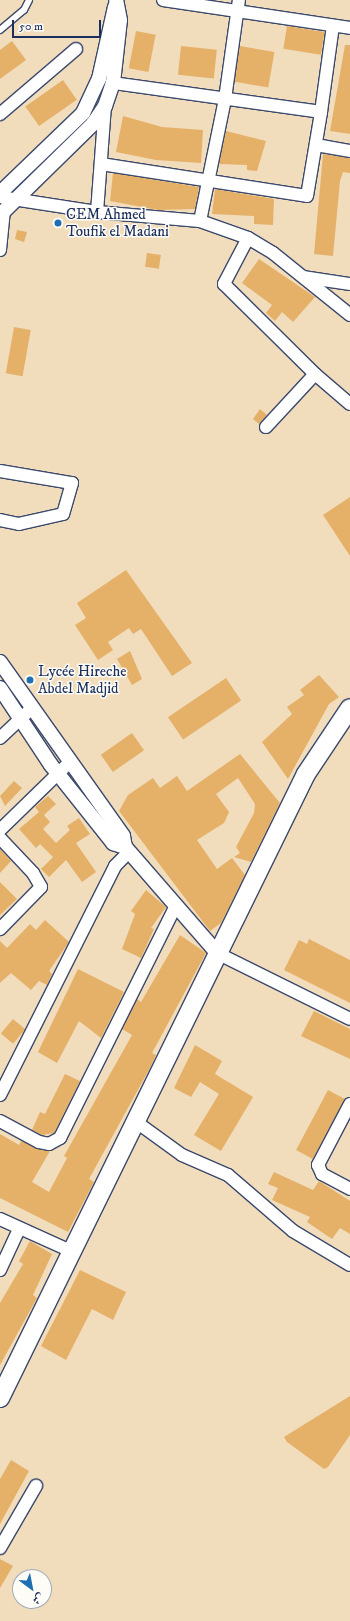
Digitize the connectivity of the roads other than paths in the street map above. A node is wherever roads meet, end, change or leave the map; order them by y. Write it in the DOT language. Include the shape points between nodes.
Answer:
graph roads {
  1 [pos="29,0"];
  2 [pos="163,0"];
  3 [pos="239,0"];
  4 [pos="116,3"];
  5 [pos="237,13"];
  6 [pos="334,26"];
  7 [pos="350,28"];
  8 [pos="0,30"];
  9 [pos="76,49"];
  10 [pos="113,83"];
  11 [pos="225,99"];
  12 [pos="105,106"];
  13 [pos="322,112"];
  14 [pos="0,114"];
  15 [pos="316,144"];
  16 [pos="350,151"];
  17 [pos="101,164"];
  18 [pos="207,183"];
  19 [pos="0,194"];
  20 [pos="4,205"];
  21 [pos="98,212"];
  22 [pos="200,221"];
  23 [pos="248,238"];
  24 [pos="0,250"];
  25 [pos="302,277"];
  26 [pos="350,284"];
  27 [pos="350,315"];
  28 [pos="315,374"];
  29 [pos="350,404"];
  30 [pos="266,427"];
  31 [pos="0,470"];
  32 [pos="0,520"];
  33 [pos="0,662"];
  34 [pos="4,679"];
  35 [pos="0,688"];
  36 [pos="32,708"];
  37 [pos="350,708"];
  38 [pos="20,719"];
  39 [pos="0,738"];
  40 [pos="69,763"];
  41 [pos="58,774"];
  42 [pos="0,830"];
  43 [pos="0,838"];
  44 [pos="127,850"];
  45 [pos="175,907"];
  46 [pos="0,929"];
  47 [pos="217,953"];
  48 [pos="350,1019"];
  49 [pos="1,1088"];
  50 [pos="350,1104"];
  51 [pos="0,1121"];
  52 [pos="135,1121"];
  53 [pos="350,1189"];
  54 [pos="0,1219"];
  55 [pos="19,1229"];
  56 [pos="71,1251"];
  57 [pos="350,1265"];
  58 [pos="0,1270"];
  59 [pos="0,1398"];
  60 [pos="36,1486"];
  61 [pos="0,1548"];
  1 -- 8 [label="lane" via="24,10"];
  2 -- 5 [label="street"];
  3 -- 5 [label="street"];
  4 -- 10 [label="street" via="120,20"];
  4 -- 19 [label="street" via="99,78 83,113"];
  5 -- 6 [label="street"];
  5 -- 11 [label="street"];
  6 -- 7 [label="street"];
  6 -- 13 [label="street"];
  9 -- 14 [label="street"];
  10 -- 11 [label="street"];
  10 -- 12 [label="street"];
  11 -- 13 [label="street"];
  11 -- 18 [label="street"];
  12 -- 17 [label="street"];
  12 -- 20 [label="street" via="93,124"];
  13 -- 15 [label="street"];
  15 -- 16 [label="street"];
  15 -- 18 [label="street" via="307,196"];
  17 -- 18 [label="street"];
  17 -- 21 [label="street"];
  18 -- 22 [label="street"];
  20 -- 21 [label="street"];
  20 -- 24 [label="street"];
  21 -- 22 [label="street"];
  22 -- 23 [label="street"];
  23 -- 25 [label="street"];
  23 -- 28 [label="street" via="224,284"];
  25 -- 26 [label="street"];
  25 -- 27 [label="street"];
  28 -- 29 [label="street"];
  28 -- 30 [label="street"];
  31 -- 32 [label="street" via="72,483 64,514 19,524"];
  33 -- 34 [label="street"];
  34 -- 36 [label="street"];
  35 -- 38 [label="street"];
  36 -- 38 [label="street"];
  36 -- 40 [label="street"];
  37 -- 47 [label="main road" via="306,774"];
  38 -- 39 [label="street"];
  38 -- 41 [label="street"];
  40 -- 41 [label="street"];
  40 -- 44 [label="street" via="123,836"];
  41 -- 42 [label="street"];
  41 -- 44 [label="street" via="113,843"];
  43 -- 46 [label="street" via="33,873 41,887"];
  44 -- 45 [label="street"];
  44 -- 49 [label="street" via="115,866"];
  45 -- 47 [label="street"];
  45 -- 51 [label="street" via="60,1138 49,1144 39,1142"];
  47 -- 48 [label="street"];
  47 -- 52 [label="main road"];
  50 -- 53 [label="street" via="318,1165 322,1174"];
  52 -- 56 [label="main road"];
  52 -- 57 [label="street" via="182,1155 228,1175 293,1231"];
  54 -- 55 [label="street"];
  55 -- 56 [label="street"];
  55 -- 58 [label="street"];
  56 -- 59 [label="main road"];
  60 -- 61 [label="street"];
}
